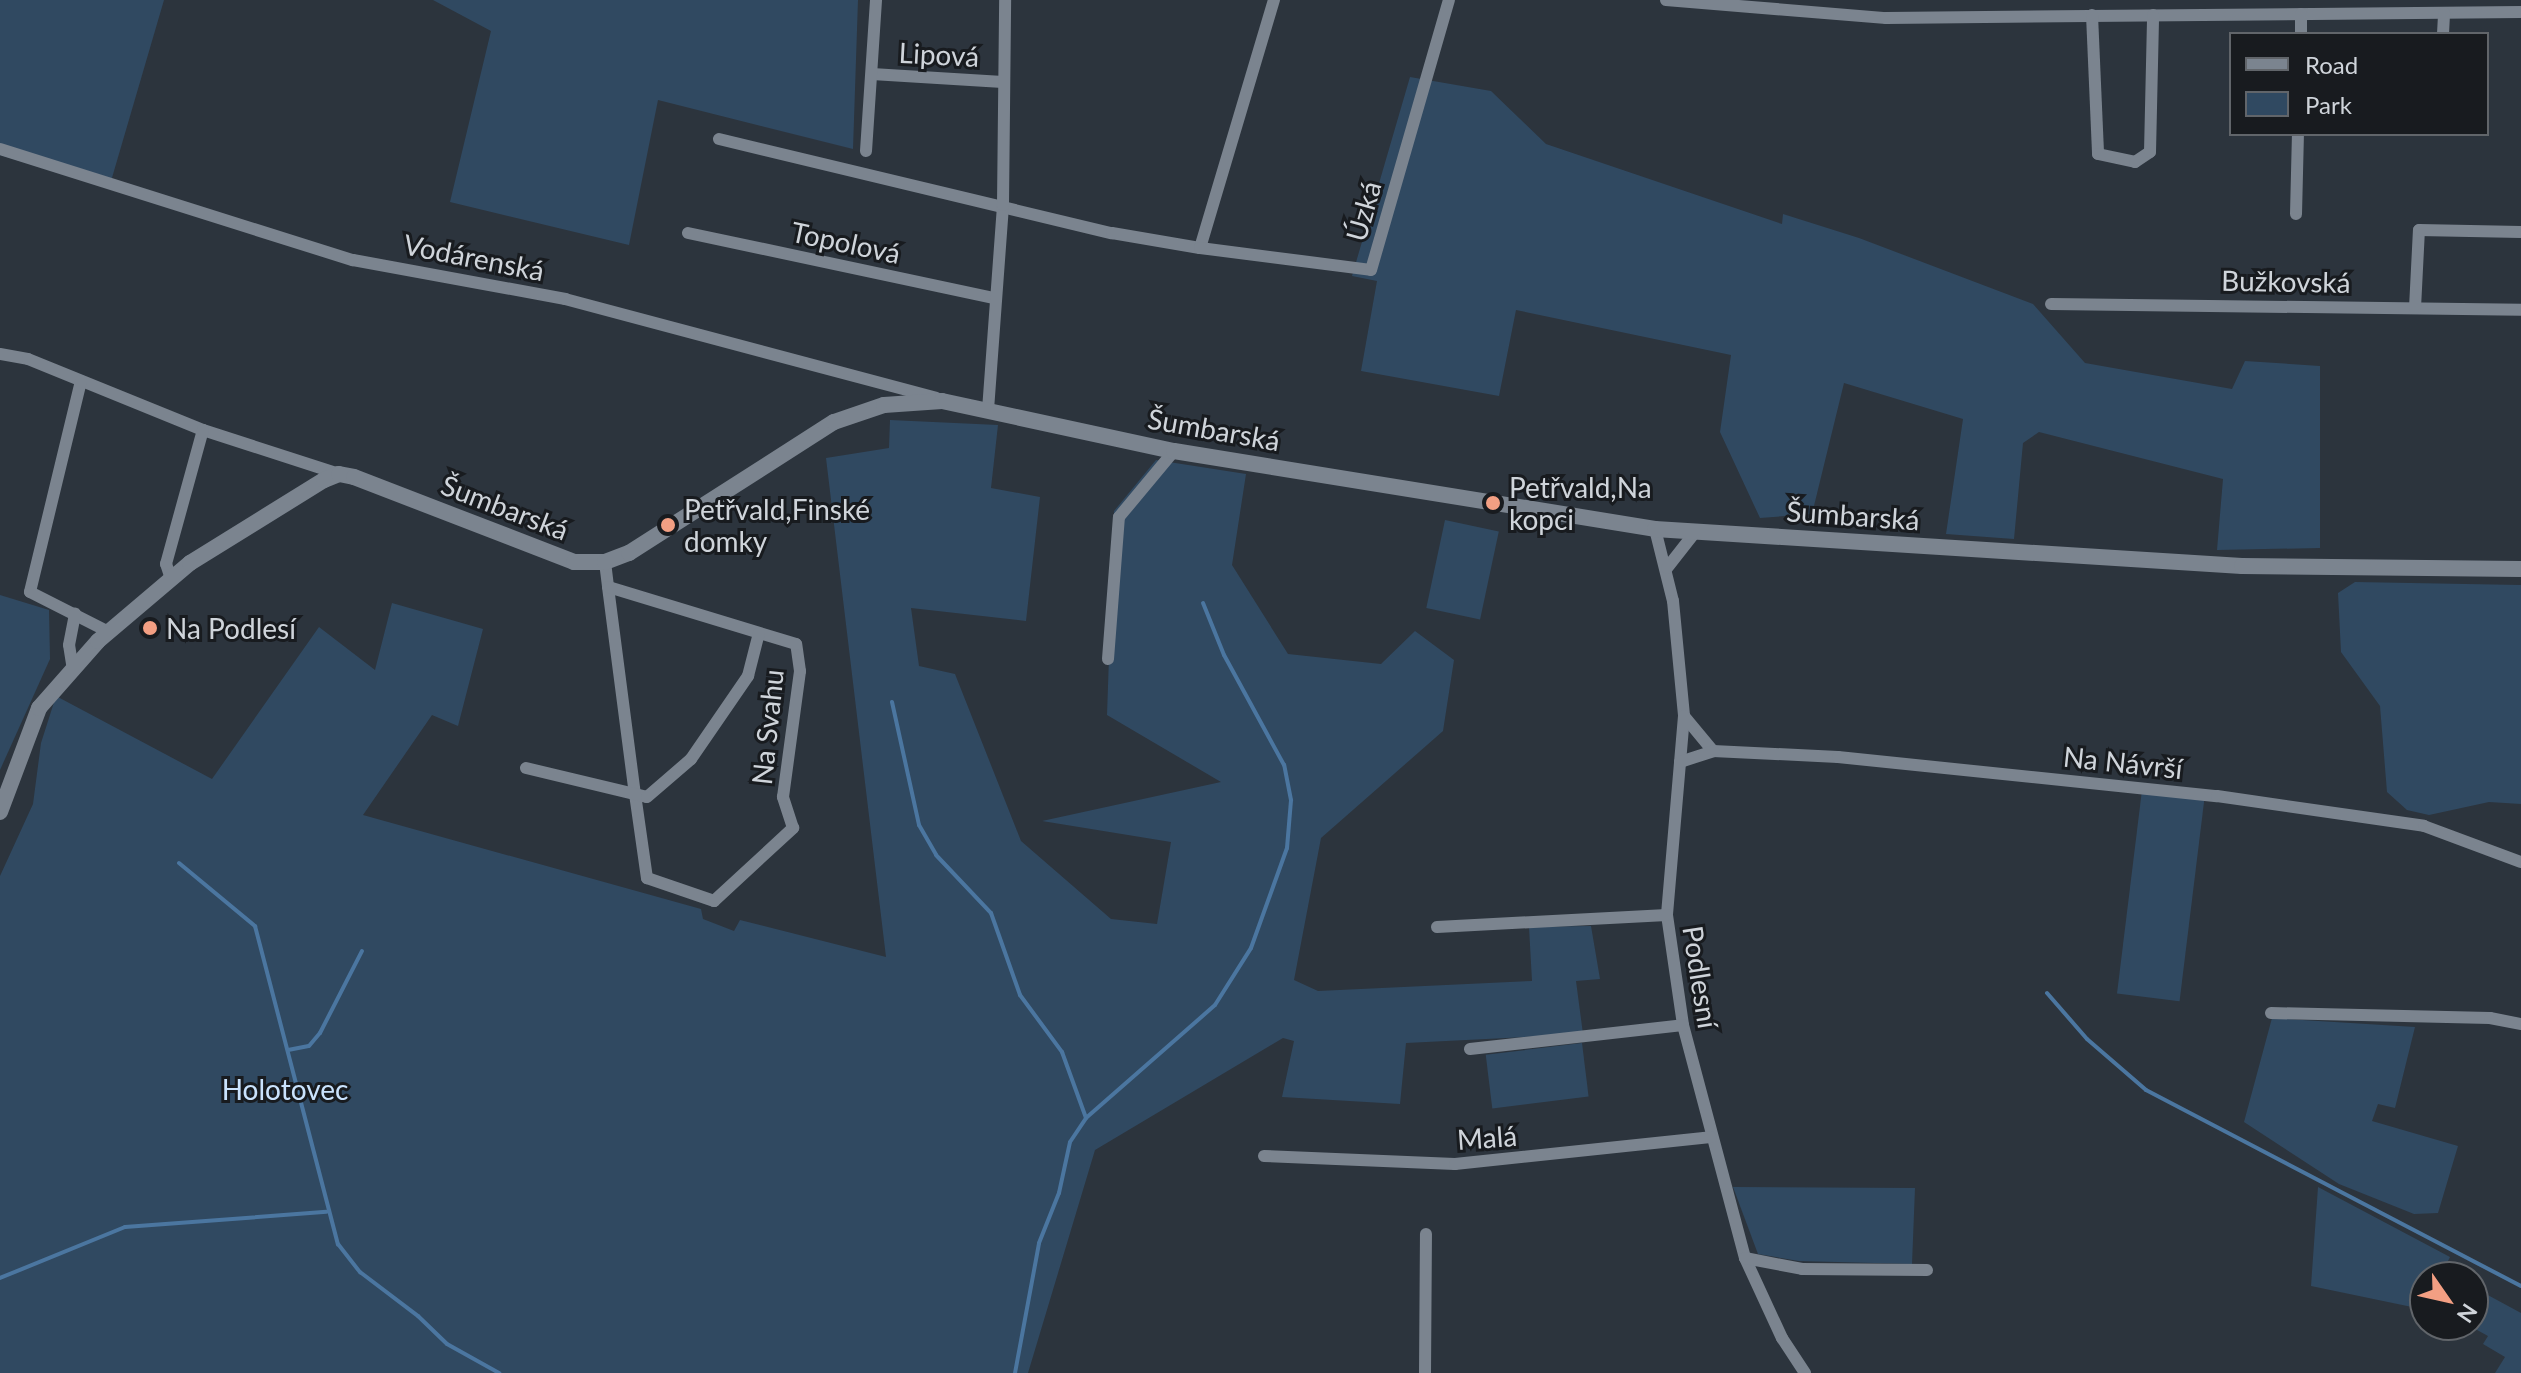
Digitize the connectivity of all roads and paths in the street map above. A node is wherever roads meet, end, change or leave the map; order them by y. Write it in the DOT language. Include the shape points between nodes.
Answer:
graph roads {
  1 [pos="876,0"];
  2 [pos="1005,0"];
  3 [pos="1274,0"];
  4 [pos="1449,0"];
  5 [pos="1666,0"];
  6 [pos="2521,12"];
  7 [pos="2444,13"];
  8 [pos="2301,14"];
  9 [pos="2092,15"];
  10 [pos="2153,15"];
  11 [pos="2301,32"];
  12 [pos="2443,32"];
  13 [pos="872,74"];
  14 [pos="1003,82"];
  15 [pos="2298,136"];
  16 [pos="719,139"];
  17 [pos="0,149"];
  18 [pos="866,151"];
  19 [pos="1003,205"];
  20 [pos="2296,214"];
  21 [pos="2521,232"];
  22 [pos="688,233"];
  23 [pos="1200,248"];
  24 [pos="994,298"];
  25 [pos="2051,304"];
  26 [pos="2415,308"];
  27 [pos="2521,310"];
  28 [pos="0,354"];
  29 [pos="81,381"];
  30 [pos="942,401"];
  31 [pos="988,410"];
  32 [pos="203,430"];
  33 [pos="1174,451"];
  34 [pos="339,474"];
  35 [pos="1655,529"];
  36 [pos="1696,531"];
  37 [pos="605,562"];
  38 [pos="1667,568"];
  39 [pos="2521,569"];
  40 [pos="171,579"];
  41 [pos="608,587"];
  42 [pos="75,614"];
  43 [pos="109,632"];
  44 [pos="759,633"];
  45 [pos="1108,659"];
  46 [pos="73,670"];
  47 [pos="1684,716"];
  48 [pos="1713,751"];
  49 [pos="1680,762"];
  50 [pos="526,768"];
  51 [pos="635,794"];
  52 [pos="0,812"];
  53 [pos="2521,862"];
  54 [pos="1667,915"];
  55 [pos="1437,927"];
  56 [pos="2271,1013"];
  57 [pos="2521,1024"];
  58 [pos="1683,1025"];
  59 [pos="1470,1049"];
  60 [pos="1711,1137"];
  61 [pos="1264,1156"];
  62 [pos="1426,1234"];
  63 [pos="1745,1258"];
  64 [pos="1927,1270"];
  65 [pos="1425,1373"];
  66 [pos="1805,1373"];
  1 -- 13 [label="street, Lipová"];
  2 -- 14 [label="street"];
  3 -- 23 [label="street"];
  4 -- 23 [label="street, Úzká" via="1371,270"];
  5 -- 9 [label="street" via="1886,18"];
  6 -- 7 [label="street"];
  7 -- 8 [label="street"];
  7 -- 12 [label="street"];
  8 -- 10 [label="street"];
  8 -- 11 [label="street"];
  9 -- 10 [label="street"];
  9 -- 10 [label="street" via="2098,154 2135,162 2150,152"];
  13 -- 14 [label="street, Lipová"];
  13 -- 18 [label="street, Lipová"];
  14 -- 19 [label="street"];
  15 -- 20 [label="street"];
  16 -- 19 [label="street"];
  17 -- 30 [label="street, Vodárenská" via="353,260 565,299"];
  19 -- 23 [label="street, Úzká"];
  19 -- 24 [label="street"];
  21 -- 26 [label="street" via="2419,230"];
  22 -- 24 [label="street, Topolová"];
  24 -- 31 [label="street"];
  25 -- 26 [label="street, Bužkovská"];
  26 -- 27 [label="street, Bužkovská"];
  28 -- 29 [label="street"];
  29 -- 32 [label="street"];
  29 -- 42 [label="street" via="30,592"];
  30 -- 31 [label="street, Šumbarská"];
  30 -- 37 [label="street, Šumbarská" via="884,405 834,422 629,553"];
  31 -- 33 [label="street, Šumbarská"];
  32 -- 34 [label="street"];
  32 -- 40 [label="street" via="166,564"];
  33 -- 35 [label="street, Šumbarská"];
  33 -- 45 [label="street" via="1119,517"];
  34 -- 37 [label="street, Šumbarská" via="574,562"];
  34 -- 40 [label="street"];
  35 -- 36 [label="street, Šumbarská"];
  35 -- 38 [label="street, Podlesní"];
  36 -- 38 [label="street"];
  36 -- 39 [label="street, Šumbarská" via="2242,566"];
  37 -- 41 [label="street, Na Svahu"];
  38 -- 47 [label="street, Podlesní"];
  40 -- 43 [label="street"];
  41 -- 44 [label="street, Na Svahu"];
  41 -- 51 [label="street, Na Svahu"];
  42 -- 43 [label="street"];
  42 -- 46 [label="street" via="69,645"];
  43 -- 46 [label="street"];
  44 -- 51 [label="street, Na Svahu" via="748,676 691,759 647,797"];
  44 -- 51 [label="street, Na Svahu" via="796,644 783,797 793,828 714,901 647,878"];
  46 -- 52 [label="street" via="39,708"];
  47 -- 48 [label="street"];
  47 -- 49 [label="street, Podlesní"];
  48 -- 49 [label="street, Na Návrší"];
  48 -- 53 [label="street, Na Návrší" via="1838,757 2232,798 2424,826"];
  49 -- 54 [label="street, Podlesní"];
  50 -- 51 [label="street"];
  54 -- 55 [label="street"];
  54 -- 58 [label="street, Podlesní"];
  56 -- 57 [label="street" via="2490,1018"];
  58 -- 59 [label="street"];
  58 -- 60 [label="street, Podlesní"];
  60 -- 61 [label="street, Malá" via="1455,1164"];
  60 -- 63 [label="street, Podlesní"];
  62 -- 65 [label="street"];
  63 -- 64 [label="street" via="1802,1269"];
  63 -- 66 [label="street, Podlesní" via="1782,1338"];
}
